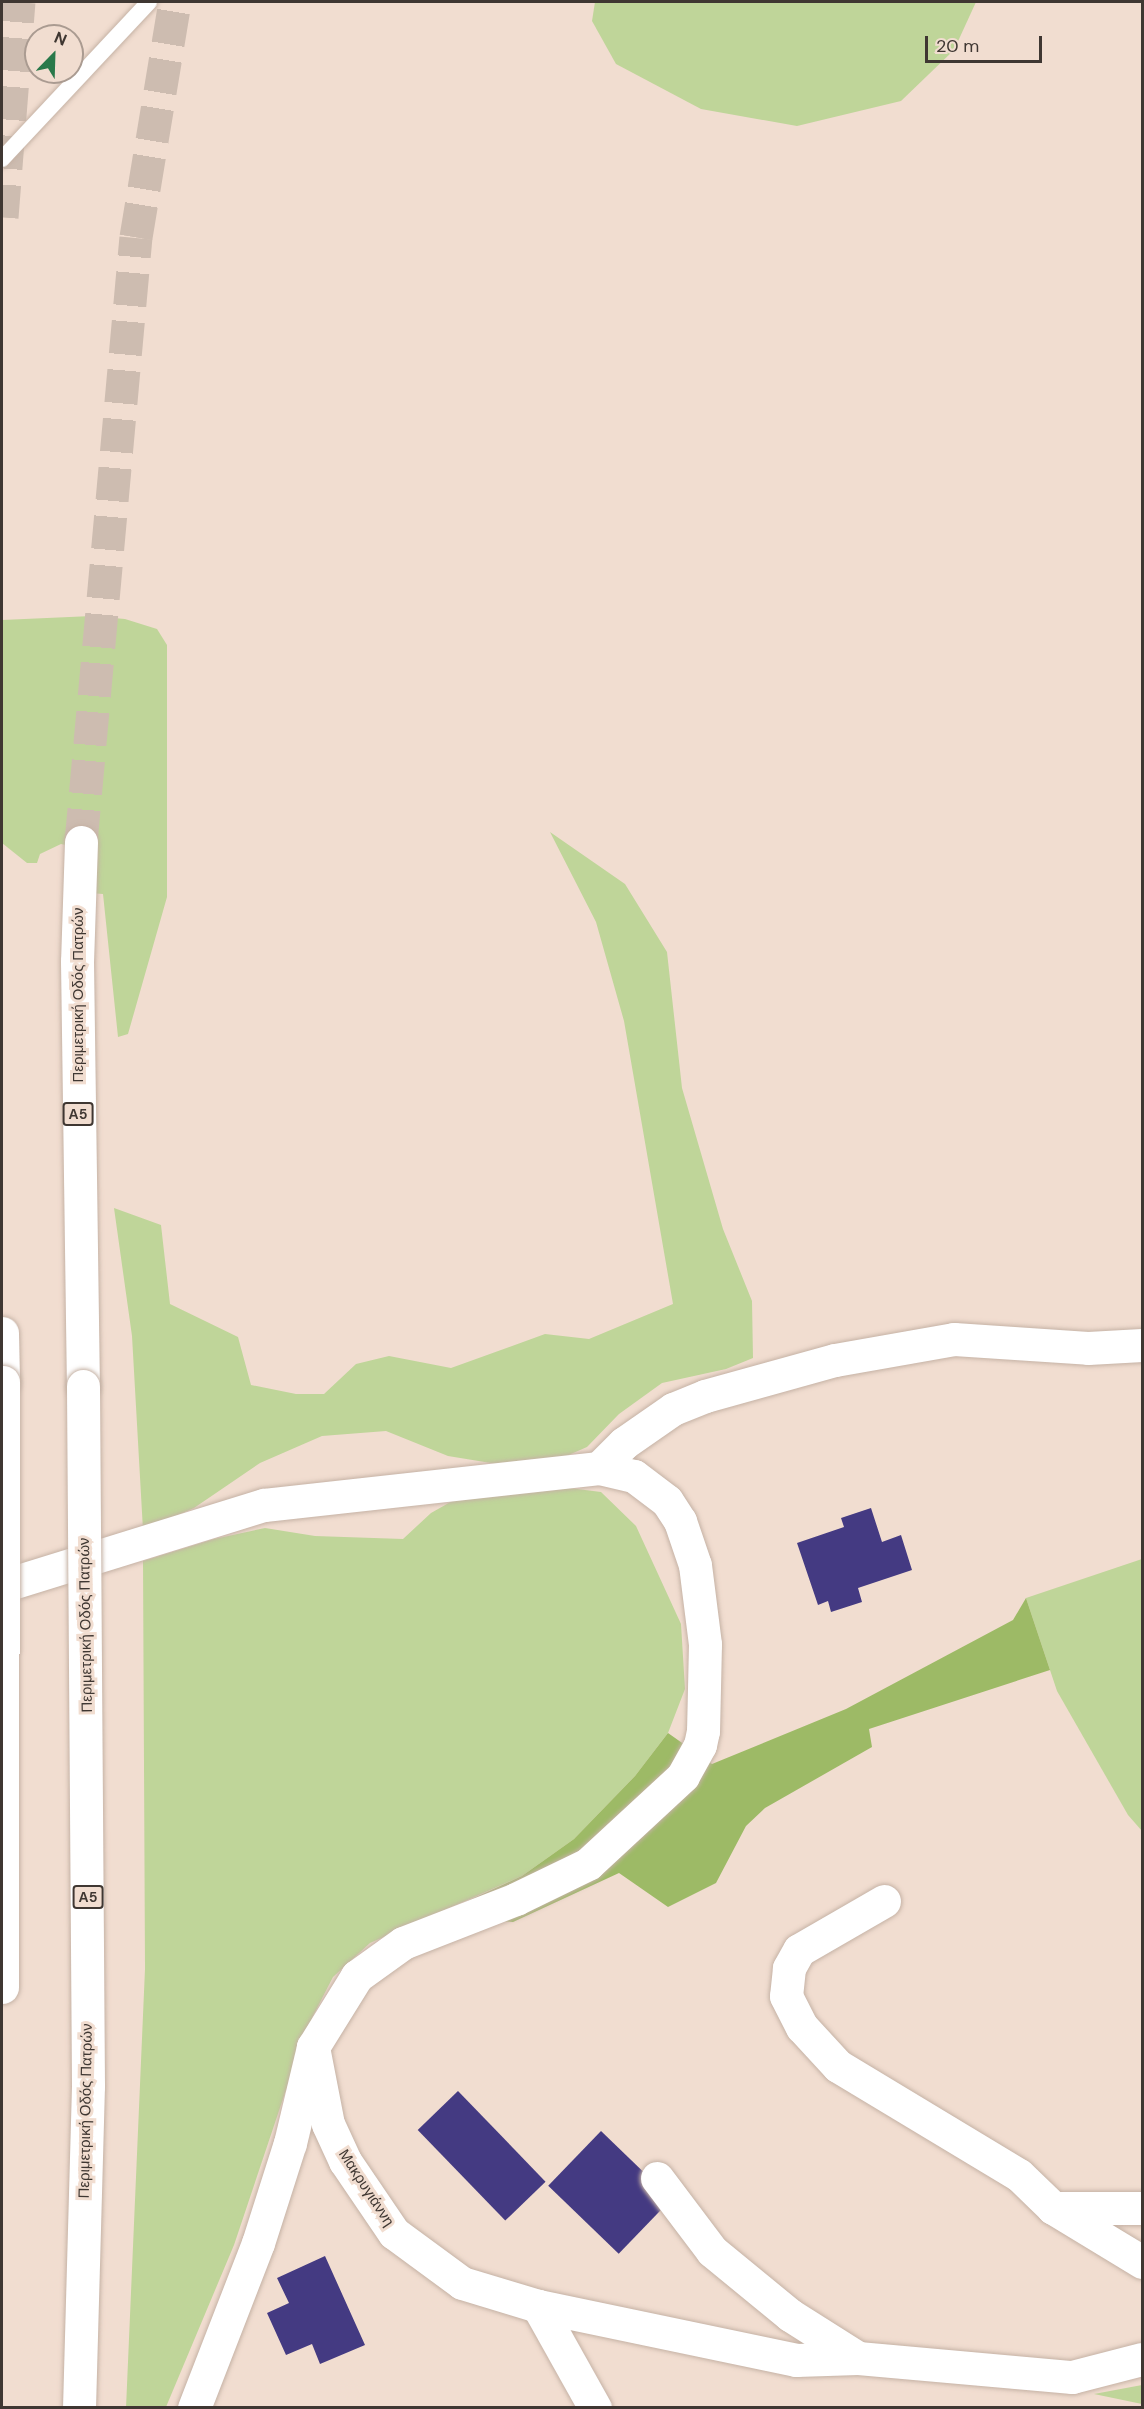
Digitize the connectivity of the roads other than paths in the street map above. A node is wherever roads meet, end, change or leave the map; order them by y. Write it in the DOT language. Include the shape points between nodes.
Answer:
graph roads {
  1 [pos="149,2"];
  2 [pos="2,159"];
  3 [pos="81,842"];
  4 [pos="2,1333"];
  5 [pos="1143,1346"];
  6 [pos="3,1382"];
  7 [pos="599,1468"];
  8 [pos="2,1586"];
  9 [pos="884,1901"];
  10 [pos="2,1987"];
  11 [pos="313,2047"];
  12 [pos="657,2178"];
  13 [pos="1053,2208"];
  14 [pos="1143,2208"];
  15 [pos="1143,2262"];
  16 [pos="538,2306"];
  17 [pos="858,2358"];
  18 [pos="1143,2359"];
  19 [pos="79,2408"];
  20 [pos="194,2408"];
  21 [pos="595,2408"];
  1 -- 2 [label="lane"];
  3 -- 19 [label="main road, Περιμετρική Οδός Πατρών / Α5, bridge" via="77,961 88,2086"];
  4 -- 6 [label="main road"];
  5 -- 7 [label="main road" via="1088,1348 954,1339 835,1360 705,1396 673,1409 624,1443"];
  6 -- 10 [label="main road, bridge"];
  7 -- 8 [label="main road" via="264,1505"];
  7 -- 11 [label="main road" via="634,1476 651,1487 680,1521 688,1543 705,1644 706,1699 700,1746 683,1776 588,1864 516,1899 403,1943 357,1976"];
  9 -- 13 [label="main road" via="799,1950 789,1968 786,1995 802,2027 838,2066 1019,2175"];
  11 -- 16 [label="main road, Μακρυγιάννη" via="328,2124 345,2161 394,2233 462,2283"];
  11 -- 20 [label="main road" via="290,2143 258,2243"];
  12 -- 17 [label="main road" via="711,2252 790,2315"];
  13 -- 14 [label="main road"];
  13 -- 15 [label="main road"];
  16 -- 17 [label="main road, Μακρυγιάννη" via="796,2360"];
  16 -- 21 [label="main road"];
  17 -- 18 [label="main road, Μακρυγιάννη" via="1072,2378"];
}
